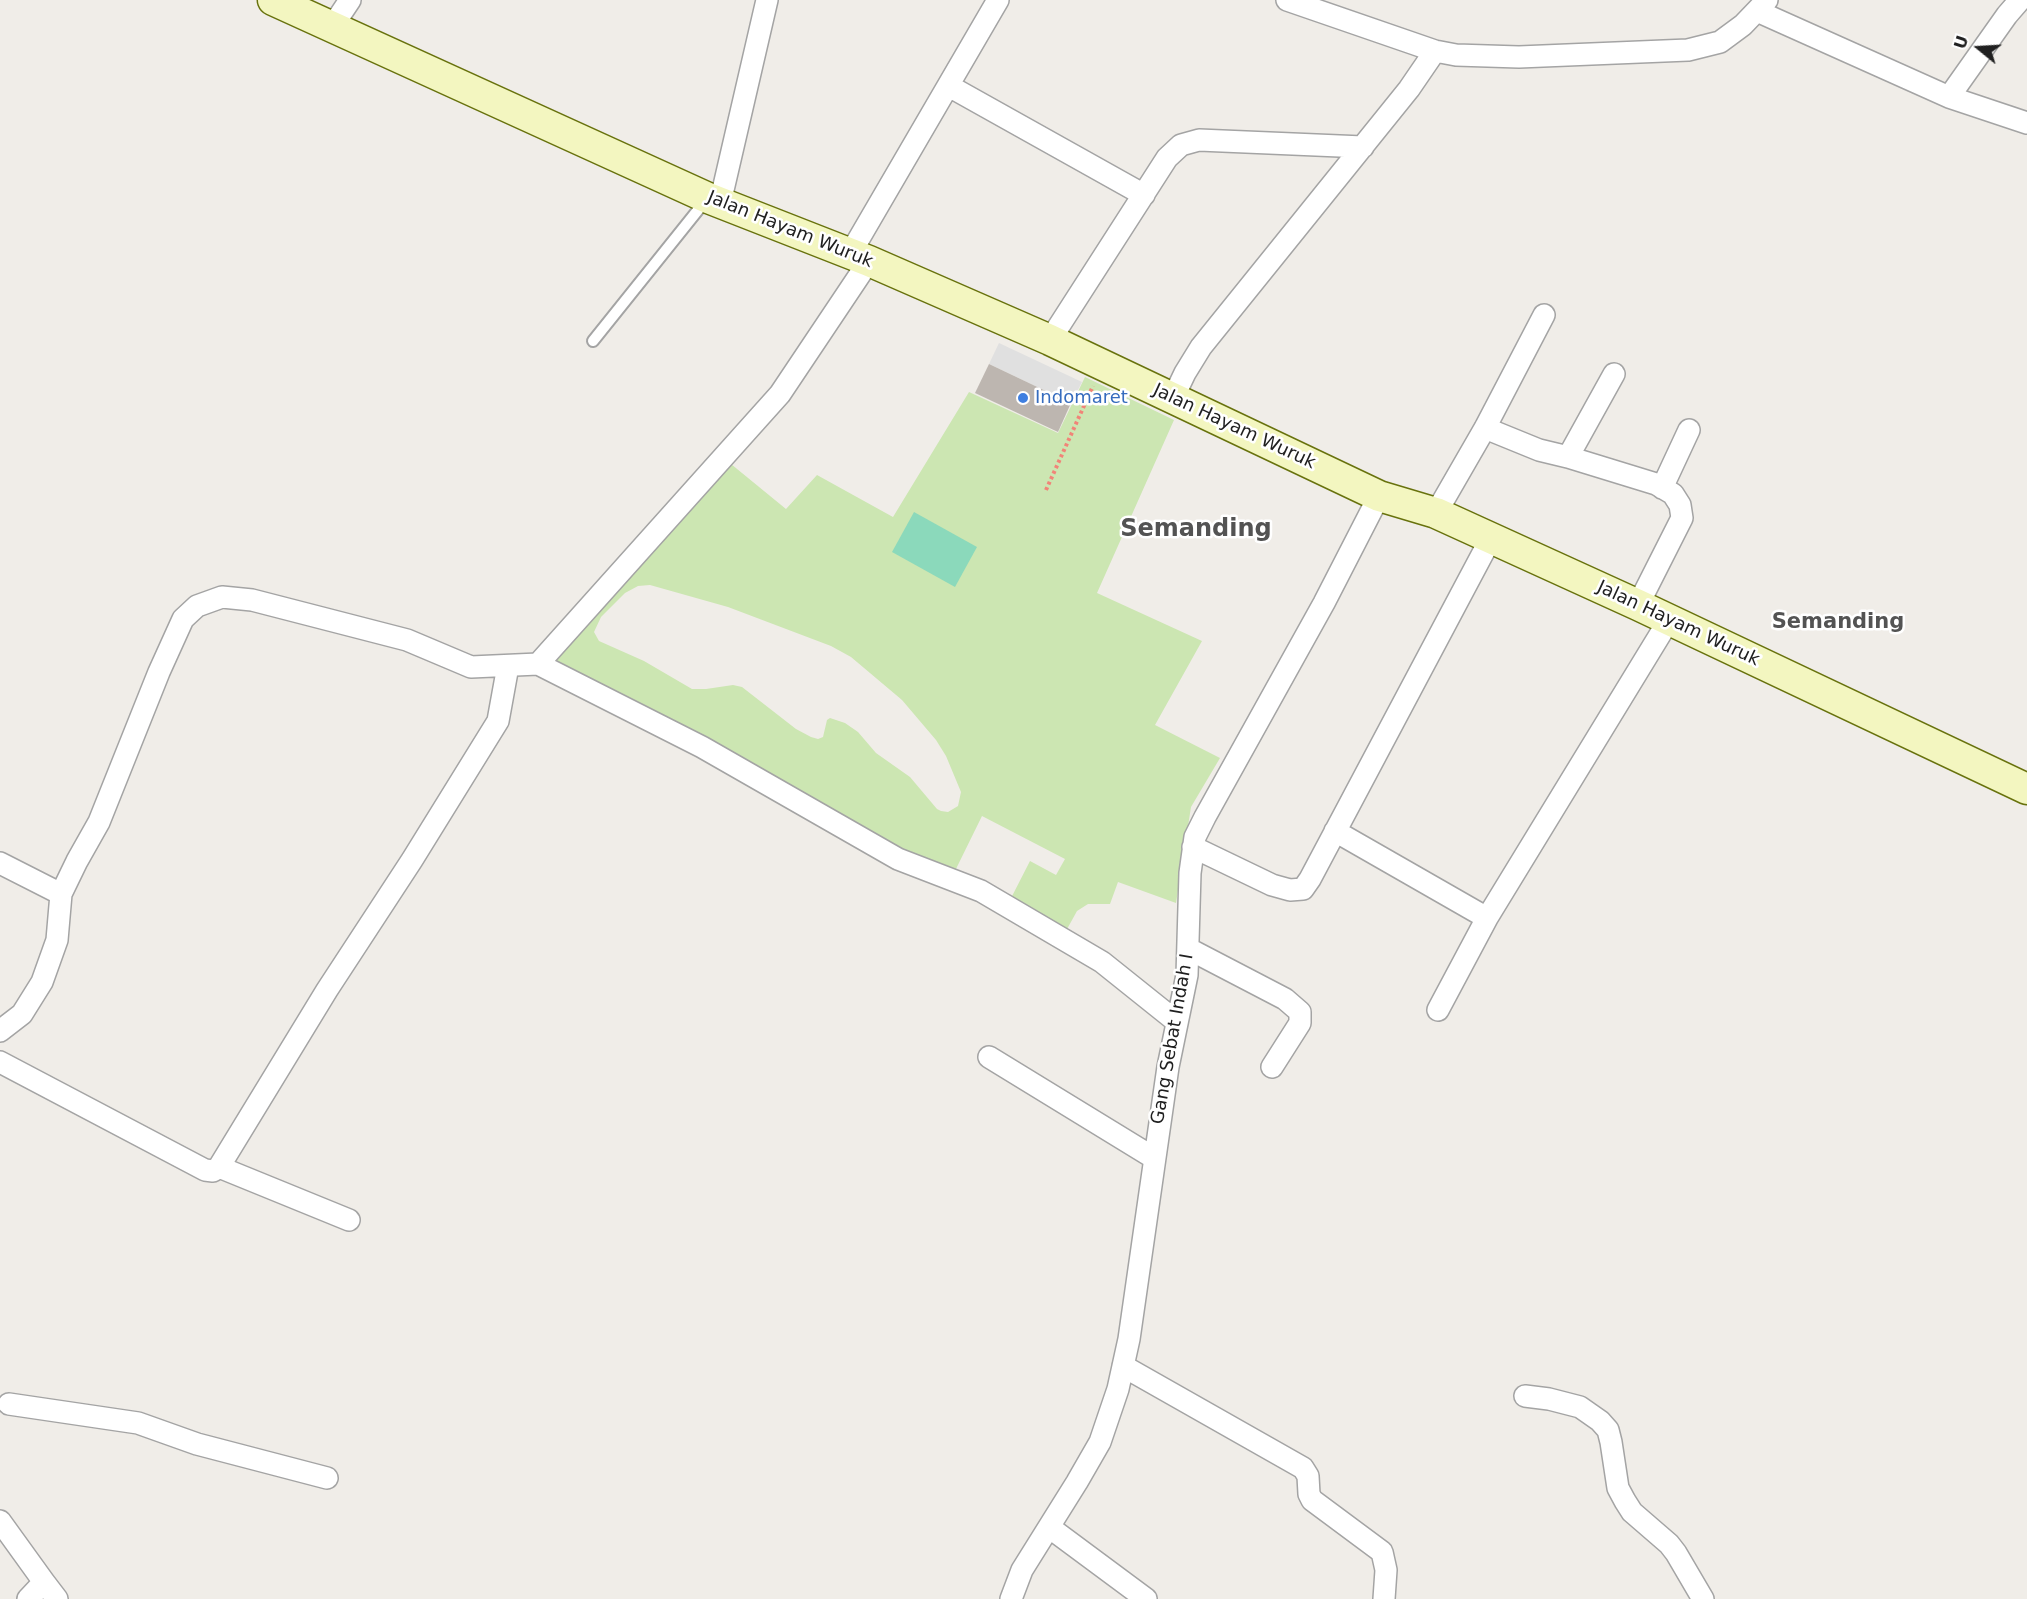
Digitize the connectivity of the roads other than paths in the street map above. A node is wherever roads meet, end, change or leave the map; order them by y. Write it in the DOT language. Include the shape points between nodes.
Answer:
graph roads {
  1 [pos="273,0"];
  2 [pos="350,0"];
  3 [pos="767,0"];
  4 [pos="998,0"];
  5 [pos="1287,0"];
  6 [pos="2020,0"];
  7 [pos="1762,6"];
  8 [pos="332,27"];
  9 [pos="1435,51"];
  10 [pos="949,86"];
  11 [pos="1949,97"];
  12 [pos="2027,123"];
  13 [pos="1363,147"];
  14 [pos="1144,195"];
  15 [pos="714,200"];
  16 [pos="860,258"];
  17 [pos="1545,315"];
  18 [pos="1050,340"];
  19 [pos="593,341"];
  20 [pos="1614,375"];
  21 [pos="1173,398"];
  22 [pos="1485,428"];
  23 [pos="1689,429"];
  24 [pos="1568,457"];
  25 [pos="1662,488"];
  26 [pos="1380,496"];
  27 [pos="1436,513"];
  28 [pos="1491,538"];
  29 [pos="1638,605"];
  30 [pos="1669,620"];
  31 [pos="538,664"];
  32 [pos="508,666"];
  33 [pos="2027,789"];
  34 [pos="1335,831"];
  35 [pos="1193,847"];
  36 [pos="0,863"];
  37 [pos="61,894"];
  38 [pos="1487,918"];
  39 [pos="1189,949"];
  40 [pos="1438,1010"];
  41 [pos="1177,1022"];
  42 [pos="0,1031"];
  43 [pos="989,1057"];
  44 [pos="0,1062"];
  45 [pos="1272,1067"];
  46 [pos="1154,1158"];
  47 [pos="219,1167"];
  48 [pos="349,1220"];
  49 [pos="1123,1366"];
  50 [pos="1525,1396"];
  51 [pos="3,1406"];
  52 [pos="327,1478"];
  53 [pos="0,1521"];
  54 [pos="1049,1527"];
  55 [pos="44,1582"];
  56 [pos="28,1599"];
  57 [pos="57,1599"];
  58 [pos="1011,1599"];
  59 [pos="1146,1599"];
  60 [pos="1384,1599"];
  61 [pos="1703,1599"];
  1 -- 8 [label="main road, Jalan Hayam Wuruk"];
  2 -- 8 [label="street"];
  3 -- 15 [label="street"];
  4 -- 10 [label="street"];
  5 -- 9 [label="street"];
  6 -- 11 [label="street"];
  7 -- 9 [label="street" via="1720,42 1688,50 1519,57"];
  7 -- 11 [label="street"];
  8 -- 15 [label="main road, Jalan Hayam Wuruk"];
  9 -- 13 [label="street"];
  10 -- 14 [label="street"];
  10 -- 16 [label="street"];
  11 -- 12 [label="street"];
  13 -- 14 [label="street" via="1199,140 1182,146 1167,158"];
  13 -- 21 [label="street" via="1201,347"];
  14 -- 18 [label="street"];
  15 -- 16 [label="main road, Jalan Hayam Wuruk"];
  15 -- 19 [label="lane"];
  16 -- 18 [label="main road, Jalan Hayam Wuruk"];
  16 -- 31 [label="street" via="780,394"];
  17 -- 22 [label="street"];
  18 -- 21 [label="main road, Jalan Hayam Wuruk"];
  20 -- 24 [label="street"];
  21 -- 26 [label="main road, Jalan Hayam Wuruk"];
  22 -- 24 [label="street"];
  22 -- 27 [label="street"];
  23 -- 25 [label="street"];
  24 -- 25 [label="street"];
  25 -- 29 [label="street" via="1680,505 1682,518"];
  26 -- 27 [label="main road, Jalan Hayam Wuruk"];
  26 -- 35 [label="street, Gang Sebat Indah I" via="1204,817"];
  27 -- 28 [label="main road, Jalan Hayam Wuruk"];
  28 -- 29 [label="main road, Jalan Hayam Wuruk"];
  28 -- 34 [label="street"];
  29 -- 30 [label="main road, Jalan Hayam Wuruk"];
  30 -- 33 [label="main road, Jalan Hayam Wuruk"];
  30 -- 38 [label="street"];
  31 -- 32 [label="street"];
  31 -- 41 [label="street" via="702,747 898,859 981,891 1102,962"];
  32 -- 37 [label="street" via="471,667 407,640 252,600 222,597 197,606 183,619 99,822"];
  32 -- 47 [label="street" via="498,721"];
  34 -- 35 [label="street" via="1303,889 1272,885"];
  34 -- 38 [label="street"];
  35 -- 39 [label="street, Gang Sebat Indah I"];
  36 -- 37 [label="street"];
  37 -- 42 [label="street" via="57,940 42,982 22,1014"];
  38 -- 40 [label="street"];
  39 -- 41 [label="street, Gang Sebat Indah I"];
  39 -- 45 [label="street" via="1285,999 1300,1012 1300,1023"];
  41 -- 46 [label="street, Gang Sebat Indah I"];
  43 -- 46 [label="street"];
  44 -- 47 [label="street" via="205,1170"];
  46 -- 49 [label="street, Gang Sebat Indah I"];
  47 -- 48 [label="street"];
  49 -- 54 [label="street, Gang Sebat Indah I" via="1100,1442"];
  49 -- 60 [label="street" via="1303,1468 1312,1500 1382,1552 1386,1570"];
  50 -- 61 [label="street" via="1580,1407 1608,1430 1618,1488 1625,1501 1669,1544"];
  51 -- 52 [label="street" via="138,1423"];
  53 -- 55 [label="street"];
  54 -- 58 [label="street, Gang Sebat Indah I" via="1022,1570"];
  54 -- 59 [label="street"];
  55 -- 56 [label="street"];
  55 -- 57 [label="street"];
}
